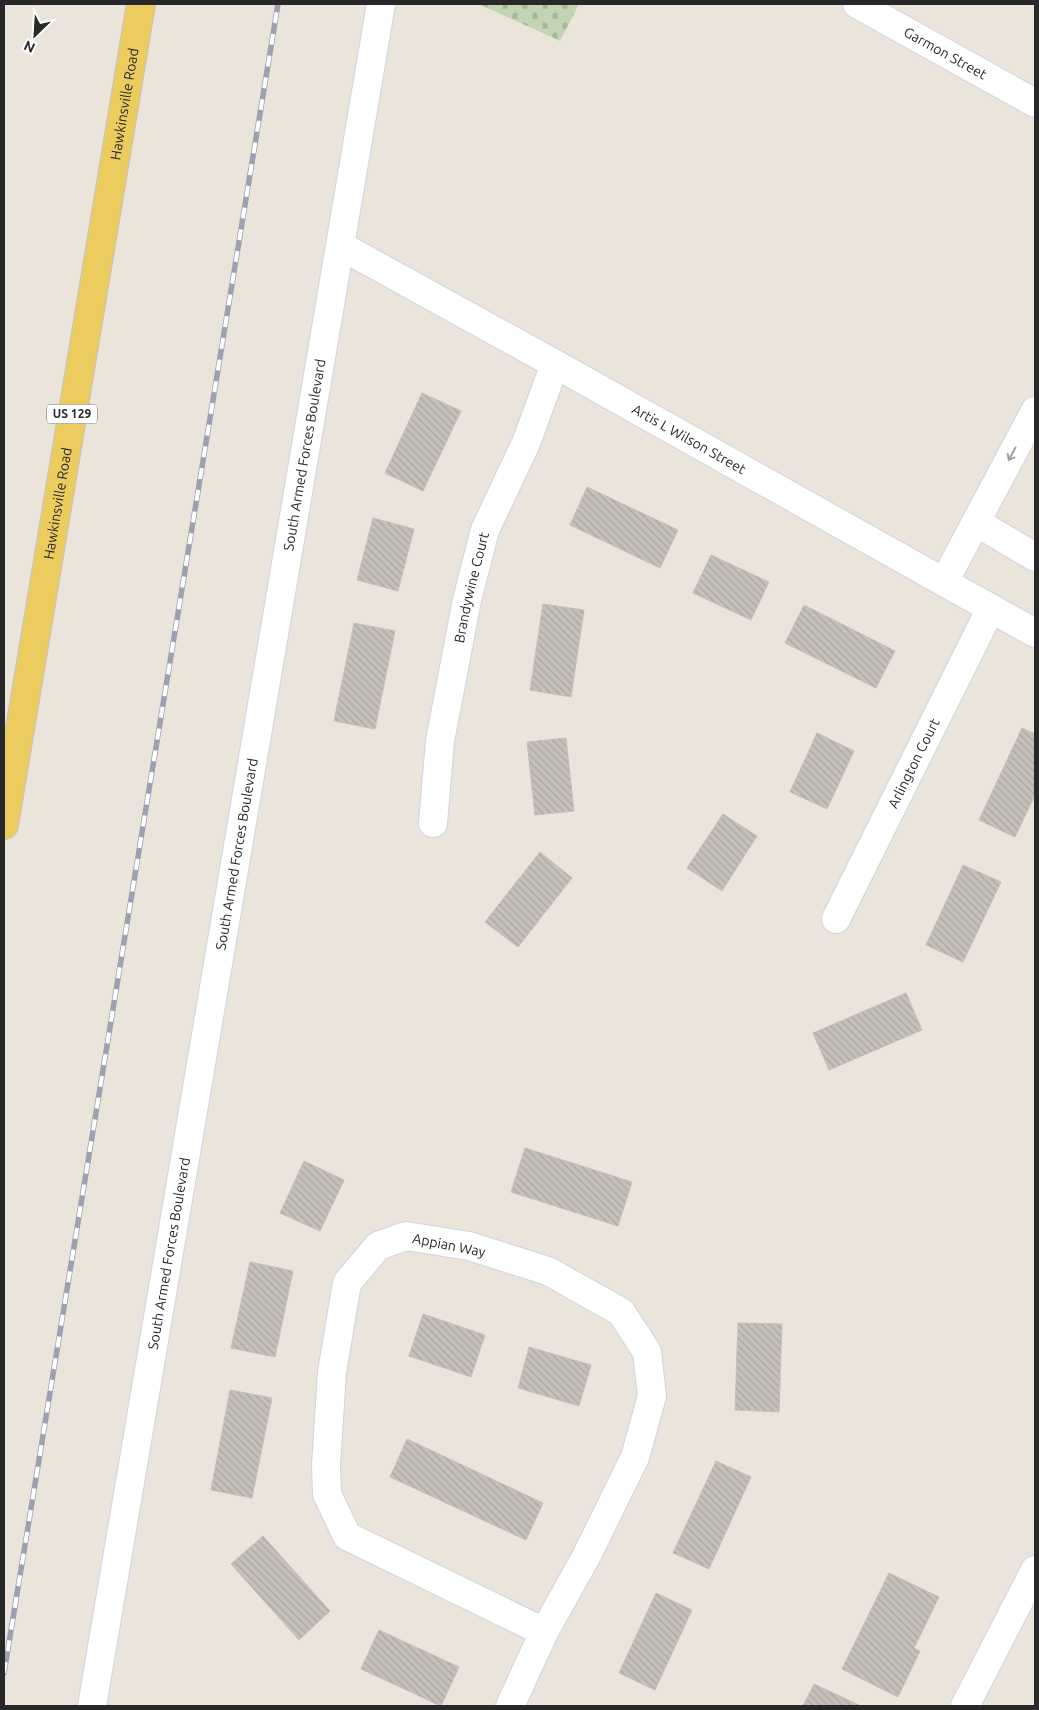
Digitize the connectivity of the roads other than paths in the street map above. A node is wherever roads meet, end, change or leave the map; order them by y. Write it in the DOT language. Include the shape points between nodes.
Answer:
graph roads {
  1 [pos="141,4"];
  2 [pos="381,4"];
  3 [pos="857,4"];
  4 [pos="1035,103"];
  5 [pos="341,246"];
  6 [pos="556,364"];
  7 [pos="1035,411"];
  8 [pos="976,522"];
  9 [pos="1035,557"];
  10 [pos="944,582"];
  11 [pos="991,608"];
  12 [pos="1035,633"];
  13 [pos="433,823"];
  14 [pos="4,825"];
  15 [pos="836,919"];
  16 [pos="1035,1570"];
  17 [pos="544,1632"];
  18 [pos="92,1706"];
  19 [pos="510,1706"];
  20 [pos="965,1706"];
  1 -- 14 [label="main road, Hawkinsville Road / US 129"];
  2 -- 5 [label="street, South Armed Forces Boulevard"];
  3 -- 4 [label="street, Garmon Street"];
  5 -- 6 [label="street, Artis L Wilson Street"];
  5 -- 18 [label="street, South Armed Forces Boulevard"];
  6 -- 10 [label="street, Artis L Wilson Street"];
  6 -- 13 [label="street, Brandywine Court" via="526,443 485,530 478,556 440,742"];
  7 -- 8 [label="street, one-way"];
  8 -- 9 [label="street"];
  8 -- 10 [label="street"];
  10 -- 11 [label="street, Artis L Wilson Street"];
  11 -- 12 [label="street, Artis L Wilson Street"];
  11 -- 15 [label="street, Arlington Court"];
  16 -- 20 [label="street"];
  17 -- 17 [label="street, Appian Way" via="587,1555 635,1457 652,1396 647,1352 621,1312 548,1271 469,1246 433,1239 406,1236 378,1246 347,1283 332,1372 327,1494 347,1536"];
  17 -- 19 [label="street, Appian Way"];
}
